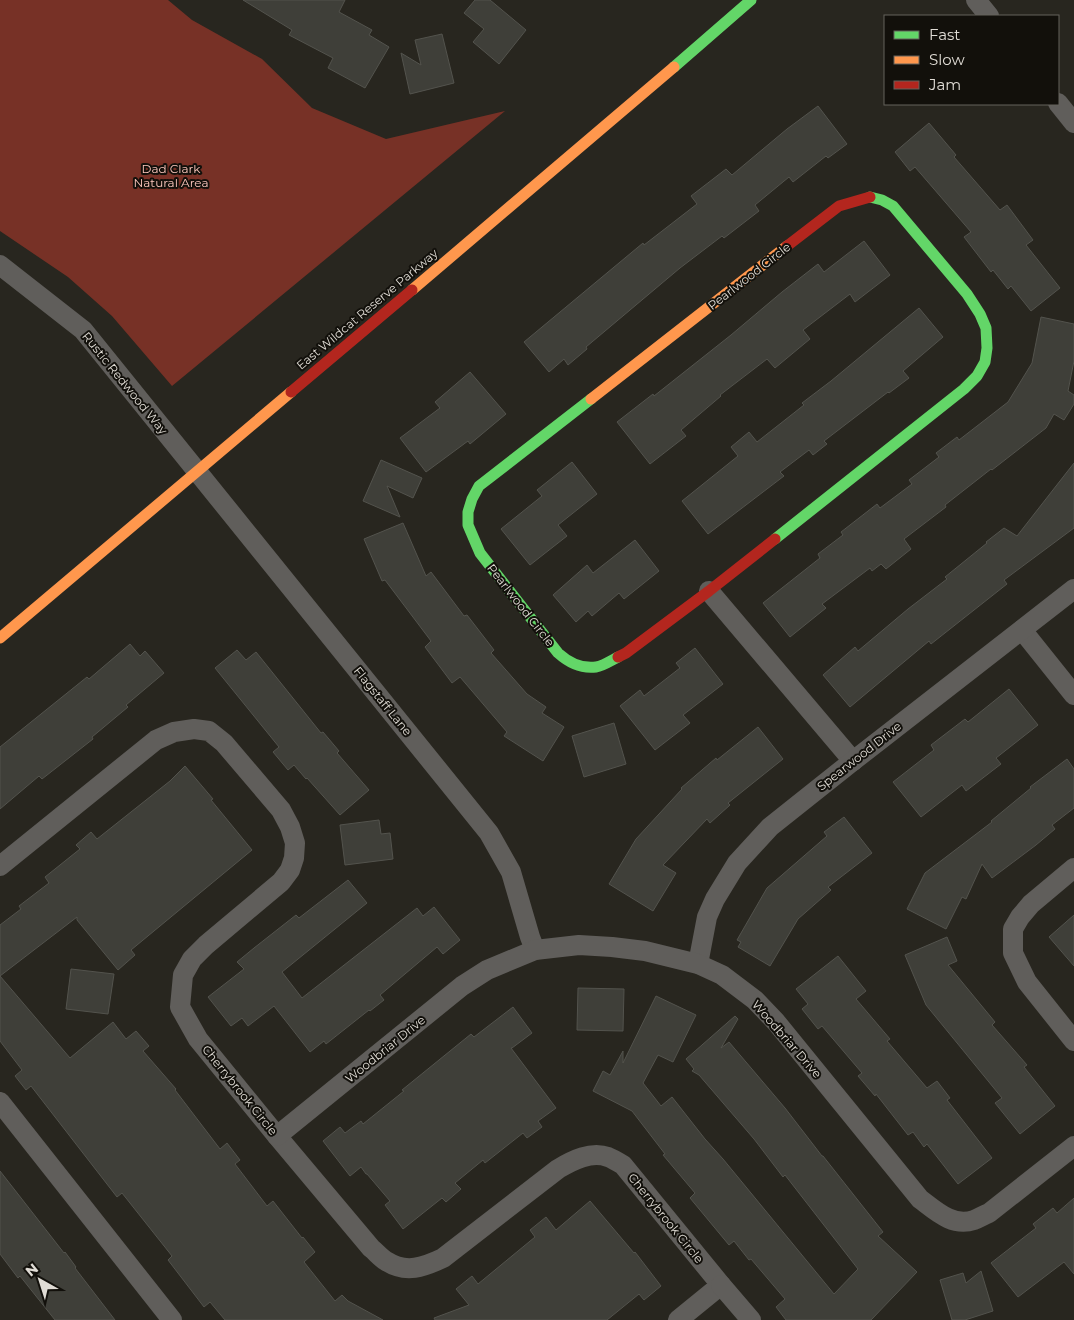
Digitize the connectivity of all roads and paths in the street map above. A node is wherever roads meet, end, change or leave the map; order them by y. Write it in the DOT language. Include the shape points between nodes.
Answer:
graph roads {
  1 [pos="750,0"];
  2 [pos="976,0"];
  3 [pos="988,15"];
  4 [pos="1059,104"];
  5 [pos="1074,123"];
  6 [pos="0,264"];
  7 [pos="197,471"];
  8 [pos="1074,589"];
  9 [pos="709,591"];
  10 [pos="1022,630"];
  11 [pos="0,638"];
  12 [pos="1074,695"];
  13 [pos="852,761"];
  14 [pos="0,866"];
  15 [pos="1074,868"];
  16 [pos="535,950"];
  17 [pos="698,964"];
  18 [pos="1074,1041"];
  19 [pos="0,1102"];
  20 [pos="277,1136"];
  21 [pos="1074,1146"];
  22 [pos="721,1285"];
  23 [pos="172,1320"];
  24 [pos="678,1320"];
  25 [pos="751,1320"];
  1 -- 7 [label="street, East Wildcat Reserve Parkway"];
  2 -- 3 [label="street"];
  4 -- 5 [label="street"];
  6 -- 7 [label="street, Rustic Redwood Way" via="82,330"];
  7 -- 11 [label="street, East Wildcat Reserve Parkway"];
  7 -- 16 [label="street, Flagstaff Lane" via="489,833 511,872"];
  8 -- 10 [label="street, Spearwood Drive"];
  9 -- 9 [label="street, Pearlwood Circle" via="626,653 596,667 569,662 480,553 468,525 472,499 479,486 839,206 870,197 882,200 893,206 980,314 986,328 985,362 964,389"];
  9 -- 13 [label="street"];
  10 -- 12 [label="street"];
  10 -- 13 [label="street, Spearwood Drive"];
  13 -- 17 [label="street, Spearwood Drive" via="770,828 737,863 708,917"];
  14 -- 20 [label="street, Cherrybrook Circle" via="156,740 174,732 194,729 210,731 224,742 281,810 295,843 294,858 281,882 192,959 183,975 180,1007 198,1039"];
  15 -- 18 [label="street" via="1020,917 1014,929 1013,953 1027,982"];
  16 -- 17 [label="street, Woodbriar Drive" via="579,945 612,947"];
  16 -- 20 [label="street, Woodbriar Drive" via="487,970 462,986"];
  17 -- 21 [label="street, Woodbriar Drive" via="722,975 755,1000 920,1198 948,1219 960,1222 989,1213"];
  19 -- 23 [label="street"];
  20 -- 22 [label="street, Cherrybrook Circle" via="370,1248 400,1268 414,1269 443,1258 558,1168 590,1155 608,1157 623,1165"];
  22 -- 24 [label="street"];
  22 -- 25 [label="street, Cherrybrook Circle"];
}
